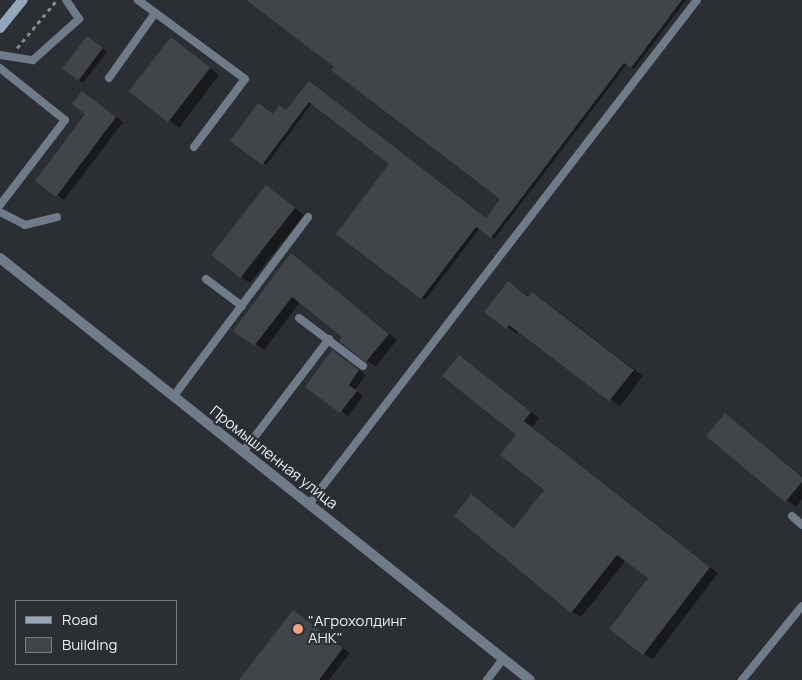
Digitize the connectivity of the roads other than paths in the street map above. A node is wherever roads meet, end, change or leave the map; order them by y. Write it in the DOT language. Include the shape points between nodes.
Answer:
graph roads {
  1 [pos="23,0"];
  2 [pos="66,0"];
  3 [pos="138,0"];
  4 [pos="697,0"];
  5 [pos="156,13"];
  6 [pos="0,28"];
  7 [pos="0,55"];
  8 [pos="0,68"];
  9 [pos="109,78"];
  10 [pos="194,147"];
  11 [pos="0,205"];
  12 [pos="0,212"];
  13 [pos="58,217"];
  14 [pos="308,217"];
  15 [pos="0,258"];
  16 [pos="206,279"];
  17 [pos="242,306"];
  18 [pos="299,318"];
  19 [pos="329,339"];
  20 [pos="363,366"];
  21 [pos="173,397"];
  22 [pos="243,452"];
  23 [pos="309,504"];
  24 [pos="792,516"];
  25 [pos="802,525"];
  26 [pos="802,606"];
  27 [pos="503,659"];
  28 [pos="487,680"];
  29 [pos="530,680"];
  30 [pos="742,680"];
  1 -- 6 [label="main road"];
  2 -- 7 [label="lane" via="79,19 33,60"];
  3 -- 5 [label="lane"];
  4 -- 23 [label="lane"];
  5 -- 9 [label="lane"];
  5 -- 10 [label="lane" via="245,78"];
  8 -- 11 [label="lane" via="65,120"];
  12 -- 13 [label="lane" via="25,224"];
  14 -- 17 [label="lane"];
  15 -- 21 [label="street, Промышленная улица"];
  16 -- 17 [label="lane"];
  17 -- 21 [label="lane"];
  18 -- 19 [label="lane"];
  19 -- 20 [label="lane"];
  19 -- 22 [label="lane"];
  21 -- 22 [label="street, Промышленная улица"];
  22 -- 23 [label="street, Промышленная улица"];
  23 -- 27 [label="street, Промышленная улица"];
  24 -- 25 [label="lane"];
  26 -- 30 [label="lane"];
  27 -- 28 [label="lane"];
  27 -- 29 [label="street, Промышленная улица"];
}
